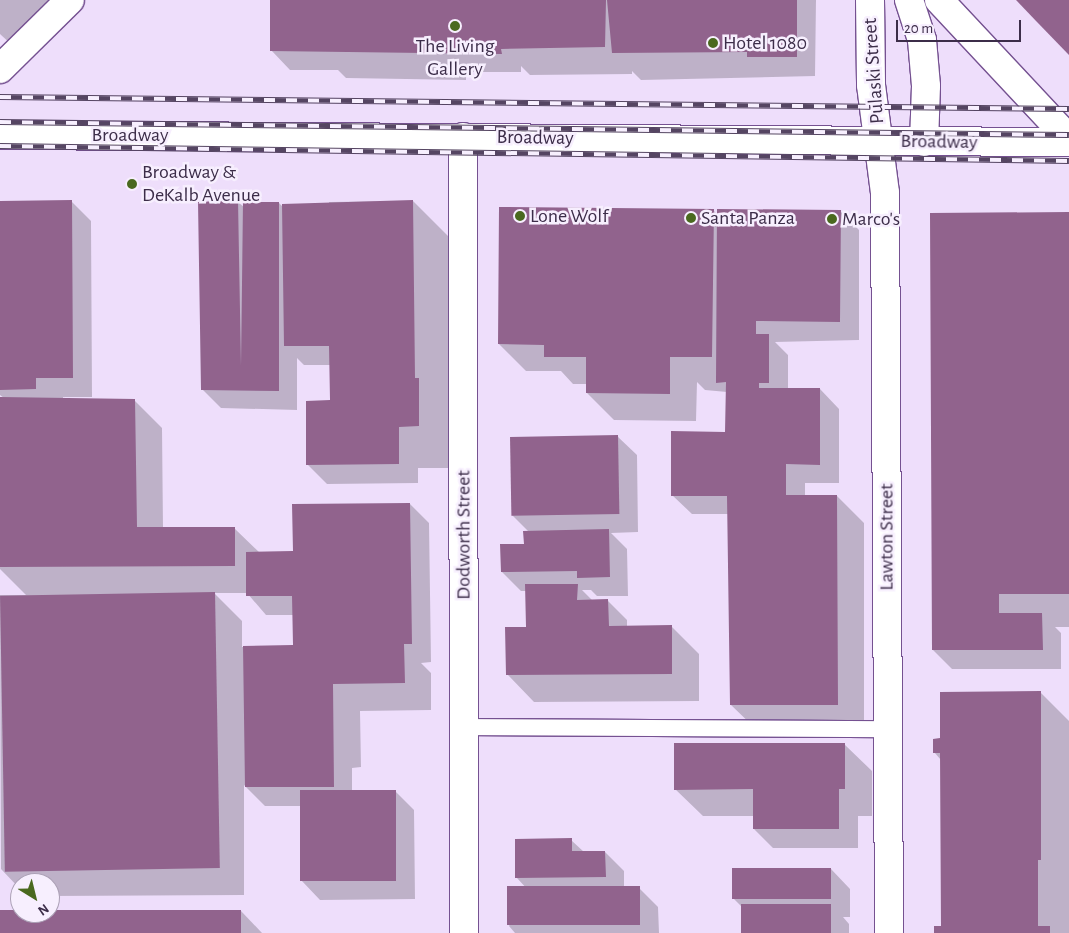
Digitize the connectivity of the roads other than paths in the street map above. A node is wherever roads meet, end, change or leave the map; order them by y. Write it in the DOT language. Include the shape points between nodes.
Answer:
graph roads {
  1 [pos="70,0"];
  2 [pos="870,0"];
  3 [pos="909,0"];
  4 [pos="939,0"];
  5 [pos="0,69"];
  6 [pos="0,134"];
  7 [pos="463,137"];
  8 [pos="1069,141"];
  9 [pos="879,142"];
  10 [pos="924,142"];
  11 [pos="464,727"];
  12 [pos="888,729"];
  13 [pos="464,933"];
  14 [pos="889,933"];
  1 -- 5 [label="street"];
  2 -- 9 [label="street, Pulaski Street" via="871,85"];
  3 -- 10 [label="street" via="922,40 926,86"];
  4 -- 8 [label="street"];
  6 -- 7 [label="street, Broadway"];
  7 -- 9 [label="street, Broadway"];
  7 -- 11 [label="street, Dodworth Street"];
  8 -- 10 [label="street, Broadway"];
  9 -- 10 [label="street, Broadway"];
  9 -- 12 [label="street, Lawton Street" via="885,193"];
  11 -- 12 [label="lane"];
  11 -- 13 [label="street, Dodworth Street"];
  12 -- 14 [label="street, Lawton Street"];
}
